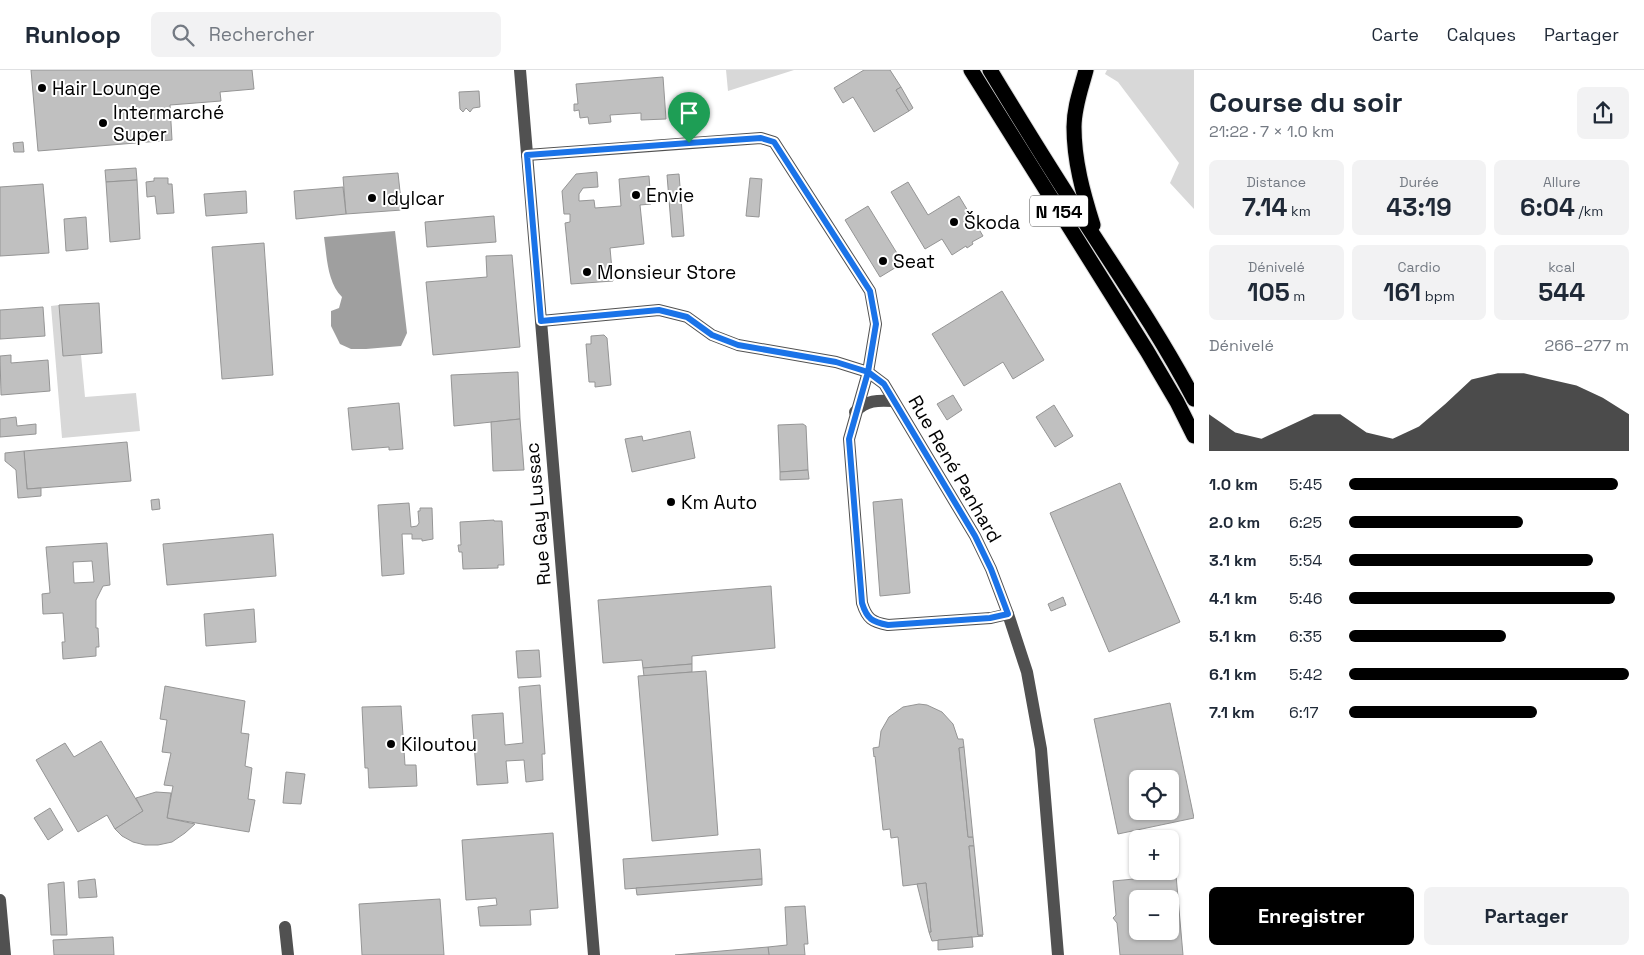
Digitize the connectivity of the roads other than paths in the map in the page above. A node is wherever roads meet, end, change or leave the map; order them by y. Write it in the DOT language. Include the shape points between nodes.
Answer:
graph roads {
  1 [pos="520,70"];
  2 [pos="971,70"];
  3 [pos="990,70"];
  4 [pos="1086,70"];
  5 [pos="527,155"];
  6 [pos="1099,243"];
  7 [pos="541,321"];
  8 [pos="868,372"];
  9 [pos="1194,399"];
  10 [pos="893,401"];
  11 [pos="855,412"];
  12 [pos="1194,436"];
  13 [pos="1008,614"];
  14 [pos="0,900"];
  15 [pos="285,927"];
  16 [pos="5,955"];
  17 [pos="288,955"];
  18 [pos="594,955"];
  19 [pos="1058,955"];
  1 -- 5 [label="street, Rue Gay Lussac"];
  2 -- 12 [label="highway, N 154" via="1147,351"];
  3 -- 6 [label="highway, N 154"];
  4 -- 6 [label="highway" via="1074,126 1079,179"];
  5 -- 7 [label="street, Rue Gay Lussac"];
  5 -- 8 [label="street" via="761,138 774,142 870,291 876,324"];
  6 -- 9 [label="highway, N 154"];
  7 -- 8 [label="street, Rue René Panhard" via="659,310 687,317 712,335 738,345 836,362"];
  7 -- 18 [label="street, Rue Gay Lussac"];
  8 -- 10 [label="street, Rue René Panhard" via="884,384"];
  8 -- 11 [label="street"];
  10 -- 11 [label="street" via="870,402"];
  10 -- 13 [label="street, Rue René Panhard" via="975,536"];
  11 -- 13 [label="street" via="849,439 862,603 866,615 876,623 888,625"];
  13 -- 19 [label="street, Rue René Panhard" via="1027,672 1041,749"];
  14 -- 16 [label="street"];
  15 -- 17 [label="street"];
}
